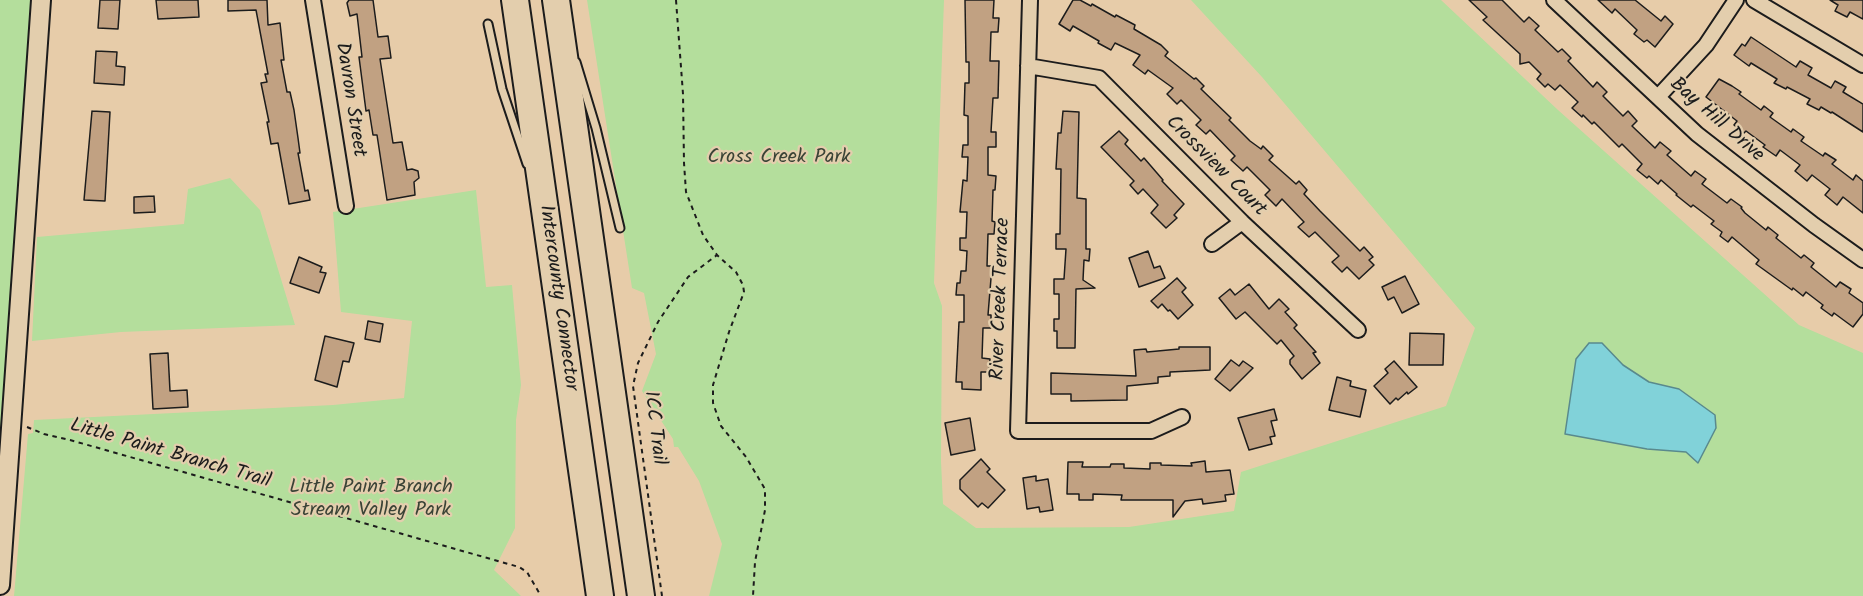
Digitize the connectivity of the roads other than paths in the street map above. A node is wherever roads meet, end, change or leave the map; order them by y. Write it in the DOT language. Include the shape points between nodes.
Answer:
graph roads {
  1 [pos="41,0"];
  2 [pos="313,0"];
  3 [pos="514,0"];
  4 [pos="1030,0"];
  5 [pos="1554,0"];
  6 [pos="1736,0"];
  7 [pos="1754,0"];
  8 [pos="557,1"];
  9 [pos="488,24"];
  10 [pos="572,47"];
  11 [pos="575,59"];
  12 [pos="1863,65"];
  13 [pos="1028,66"];
  14 [pos="1658,97"];
  15 [pos="346,206"];
  16 [pos="546,220"];
  17 [pos="1242,222"];
  18 [pos="620,228"];
  19 [pos="1212,244"];
  20 [pos="1863,260"];
  21 [pos="1358,330"];
  22 [pos="1182,417"];
  23 [pos="0,585"];
  24 [pos="599,586"];
  25 [pos="651,592"];
  1 -- 23 [label="street"];
  2 -- 15 [label="street, Davron Street"];
  3 -- 16 [label="highway, Intercounty Connector"];
  4 -- 13 [label="street, River Creek Terrace"];
  5 -- 14 [label="street, Bay Hill Drive"];
  6 -- 14 [label="street" via="1707,45"];
  7 -- 12 [label="street"];
  8 -- 10 [label="lane"];
  8 -- 25 [label="highway"];
  9 -- 16 [label="lane" via="510,113"];
  11 -- 18 [label="lane"];
  13 -- 17 [label="street, Crossview Court" via="1099,78"];
  13 -- 22 [label="street, River Creek Terrace" via="1018,431 1151,431"];
  14 -- 20 [label="street, Bay Hill Drive" via="1732,163"];
  16 -- 24 [label="highway, Intercounty Connector"];
  17 -- 19 [label="street"];
  17 -- 21 [label="street, Crossview Court"];
}
